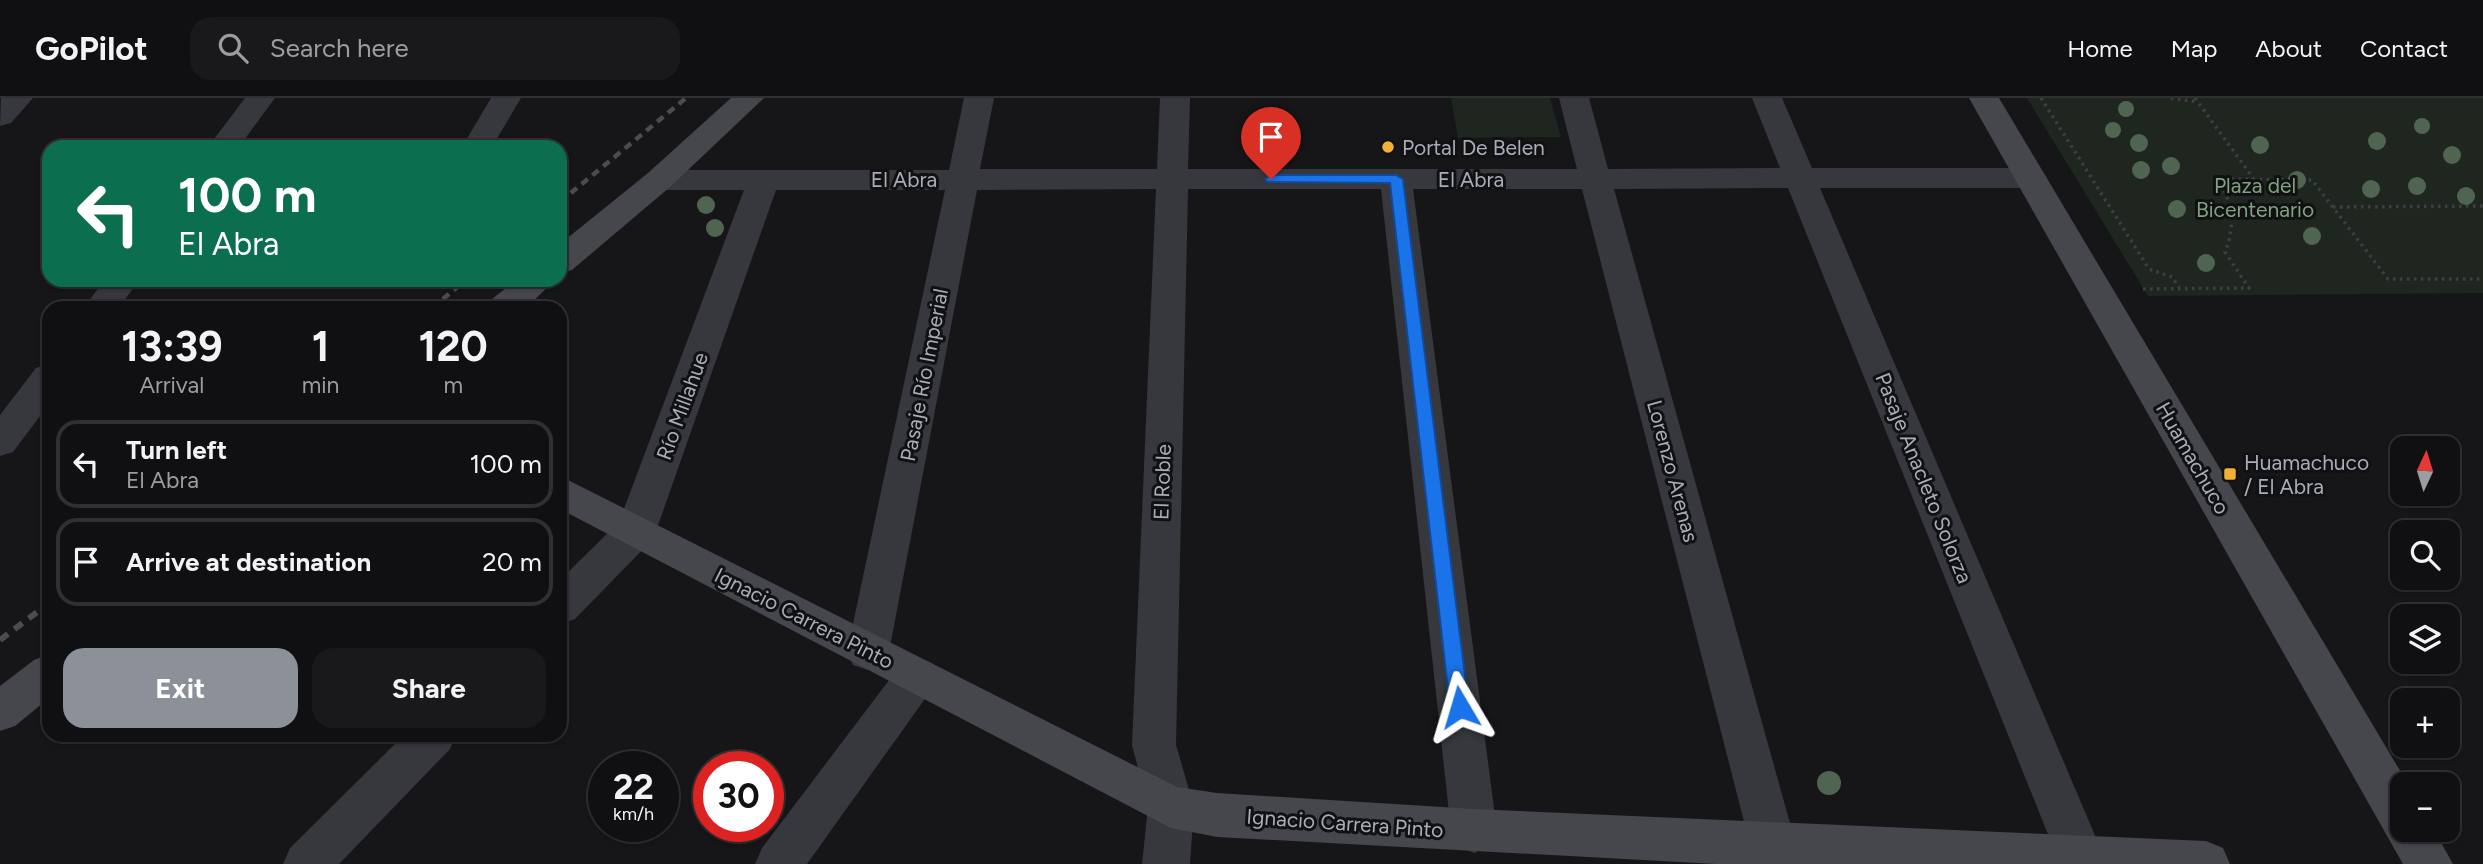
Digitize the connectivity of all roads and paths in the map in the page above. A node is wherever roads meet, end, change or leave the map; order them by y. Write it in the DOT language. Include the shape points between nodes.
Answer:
graph roads {
  1 [pos="18,98"];
  2 [pos="260,98"];
  3 [pos="506,98"];
  4 [pos="749,98"];
  5 [pos="979,98"];
  6 [pos="1175,98"];
  7 [pos="1574,98"];
  8 [pos="1767,98"];
  9 [pos="1984,98"];
  10 [pos="2041,98"];
  11 [pos="2171,98"];
  12 [pos="2197,100"];
  13 [pos="0,117"];
  14 [pos="228,140"];
  15 [pos="482,140"];
  16 [pos="1800,178"];
  17 [pos="2031,178"];
  18 [pos="2253,178"];
  19 [pos="764,179"];
  20 [pos="963,179"];
  21 [pos="1171,179"];
  22 [pos="1396,179"];
  23 [pos="1595,179"];
  24 [pos="659,180"];
  25 [pos="2483,206"];
  26 [pos="2333,207"];
  27 [pos="567,256"];
  28 [pos="2483,279"];
  29 [pos="2093,285"];
  30 [pos="530,287"];
  31 [pos="2179,287"];
  32 [pos="513,301"];
  33 [pos="42,386"];
  34 [pos="0,442"];
  35 [pos="567,495"];
  36 [pos="636,531"];
  37 [pos="567,600"];
  38 [pos="868,652"];
  39 [pos="917,676"];
  40 [pos="42,679"];
  41 [pos="0,712"];
  42 [pos="427,742"];
  43 [pos="2390,796"];
  44 [pos="1171,807"];
  45 [pos="1474,831"];
  46 [pos="2416,842"];
  47 [pos="1773,845"];
  48 [pos="1730,853"];
  49 [pos="2081,859"];
  50 [pos="307,864"];
  51 [pos="779,864"];
  52 [pos="1166,864"];
  53 [pos="2207,864"];
  54 [pos="2429,864"];
  1 -- 13 [label="street"];
  2 -- 14 [label="street"];
  3 -- 15 [label="street"];
  4 -- 24 [label="street"];
  5 -- 20 [label="street, Pasaje Río Imperial"];
  6 -- 21 [label="street, El Roble"];
  7 -- 23 [label="street, Lorenzo Arenas"];
  8 -- 16 [label="street, Pasaje Anacleto Solorza"];
  9 -- 17 [label="street, Huamachuco"];
  10 -- 31 [label="path" via="2149,269 2172,277"];
  11 -- 12 [label="path"];
  12 -- 18 [label="path"];
  16 -- 17 [label="street, El Abra"];
  16 -- 23 [label="street, El Abra"];
  16 -- 49 [label="street, Pasaje Anacleto Solorza"];
  17 -- 29 [label="street, Huamachuco"];
  18 -- 26 [label="path" via="2312,180"];
  18 -- 31 [label="path" via="2219,179 2233,204 2231,239 2225,252 2249,288"];
  19 -- 20 [label="street, El Abra"];
  19 -- 24 [label="street, El Abra"];
  19 -- 36 [label="street, Río Millahue"];
  20 -- 21 [label="street, El Abra"];
  20 -- 38 [label="street, Pasaje Río Imperial"];
  21 -- 22 [label="street, El Abra"];
  21 -- 44 [label="street, El Roble" via="1154,745"];
  22 -- 23 [label="street, El Abra"];
  22 -- 45 [label="street"];
  23 -- 47 [label="street, Lorenzo Arenas"];
  24 -- 27 [label="street"];
  25 -- 26 [label="path"];
  26 -- 28 [label="path" via="2388,279"];
  29 -- 31 [label="path"];
  29 -- 43 [label="street, Huamachuco"];
  30 -- 32 [label="street"];
  33 -- 34 [label="street"];
  35 -- 36 [label="street, Ignacio Carrera Pinto"];
  36 -- 37 [label="street, Río Millahue"];
  36 -- 38 [label="street, Ignacio Carrera Pinto"];
  38 -- 39 [label="street, Ignacio Carrera Pinto"];
  39 -- 44 [label="street, Ignacio Carrera Pinto"];
  39 -- 51 [label="street"];
  40 -- 41 [label="street"];
  42 -- 50 [label="street"];
  44 -- 45 [label="street, Ignacio Carrera Pinto" via="1217,815"];
  44 -- 52 [label="street, El Roble"];
  45 -- 48 [label="street, Ignacio Carrera Pinto"];
  46 -- 54 [label="street"];
  47 -- 48 [label="street, Ignacio Carrera Pinto"];
  47 -- 49 [label="street, Ignacio Carrera Pinto"];
  49 -- 53 [label="street, Ignacio Carrera Pinto"];
}
